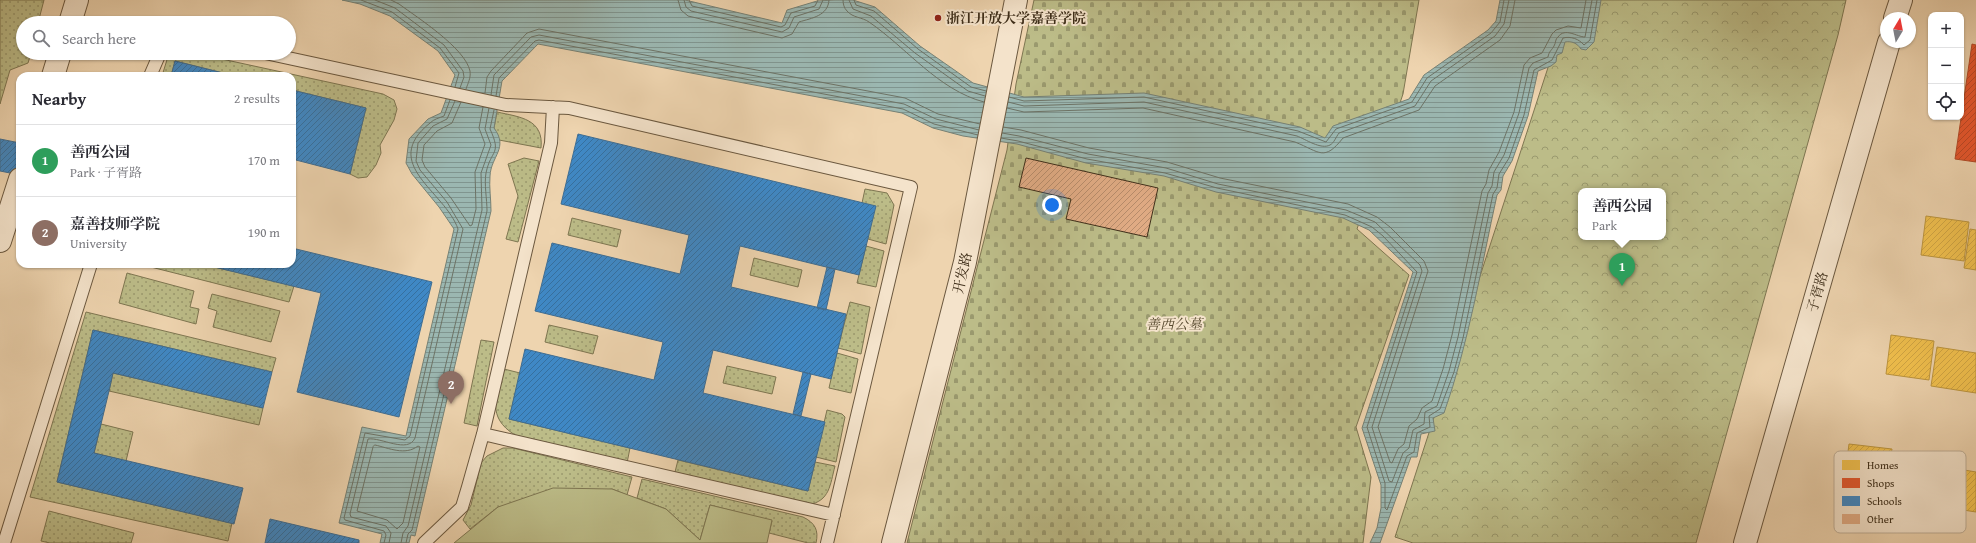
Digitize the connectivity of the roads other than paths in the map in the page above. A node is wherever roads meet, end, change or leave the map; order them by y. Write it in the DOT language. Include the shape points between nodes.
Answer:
graph roads {
  1 [pos="77,0"];
  2 [pos="1016,0"];
  3 [pos="1900,0"];
  4 [pos="1897,12"];
  5 [pos="72,16"];
  6 [pos="1886,48"];
  7 [pos="58,60"];
  8 [pos="157,60"];
  9 [pos="296,60"];
  10 [pos="54,72"];
  11 [pos="152,72"];
  12 [pos="553,107"];
  13 [pos="16,191"];
  14 [pos="0,241"];
  15 [pos="90,268"];
  16 [pos="483,434"];
  17 [pos="834,515"];
  18 [pos="4,543"];
  19 [pos="424,543"];
  20 [pos="827,543"];
  21 [pos="893,543"];
  22 [pos="1745,543"];
  1 -- 5 [label="street"];
  2 -- 21 [label="street, 开发路" via="965,262"];
  3 -- 4 [label="street"];
  6 -- 22 [label="street, 子胥路"];
  7 -- 10 [label="street"];
  8 -- 11 [label="lane"];
  9 -- 12 [label="lane" via="506,105"];
  12 -- 16 [label="lane" via="551,143"];
  12 -- 17 [label="lane" via="596,114 911,187"];
  13 -- 14 [label="street"];
  15 -- 18 [label="lane"];
  16 -- 17 [label="lane"];
  16 -- 19 [label="lane" via="462,507"];
  17 -- 20 [label="lane"];
}
